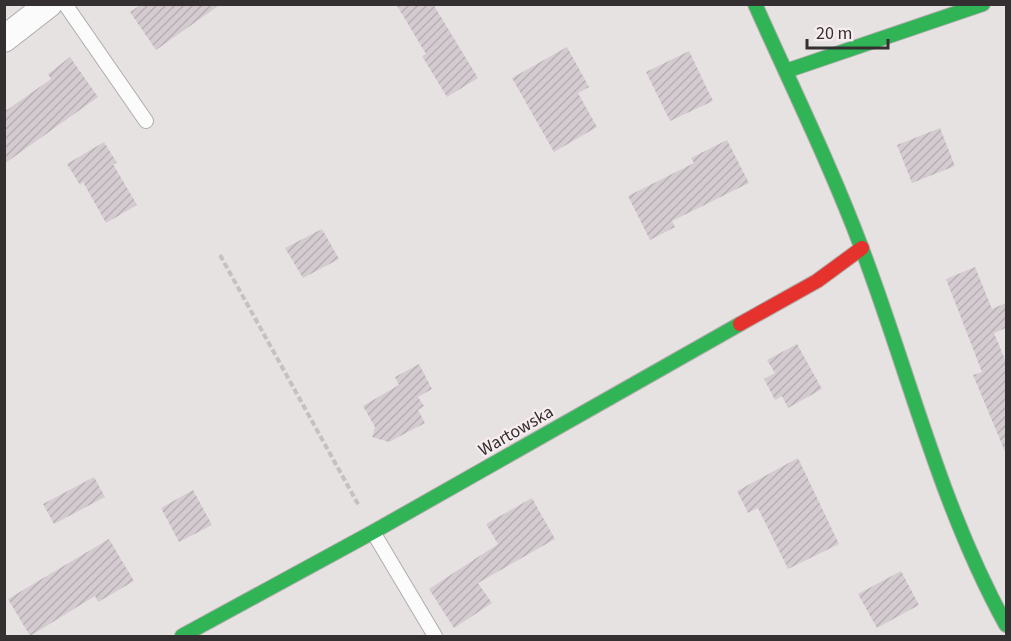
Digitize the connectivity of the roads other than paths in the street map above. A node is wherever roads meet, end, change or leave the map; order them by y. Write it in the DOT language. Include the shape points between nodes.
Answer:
graph roads {
  1 [pos="49,4"];
  2 [pos="65,4"];
  3 [pos="755,4"];
  4 [pos="983,4"];
  5 [pos="4,39"];
  6 [pos="786,71"];
  7 [pos="146,120"];
  8 [pos="862,248"];
  9 [pos="373,532"];
  10 [pos="1006,625"];
  11 [pos="182,636"];
  12 [pos="435,636"];
  1 -- 5 [label="street"];
  2 -- 7 [label="lane"];
  3 -- 6 [label="street"];
  4 -- 6 [label="street"];
  6 -- 8 [label="street"];
  8 -- 9 [label="street, Wartowska" via="817,281"];
  8 -- 10 [label="street" via="954,515 982,582"];
  9 -- 11 [label="street, Wartowska"];
  9 -- 12 [label="lane"];
}
